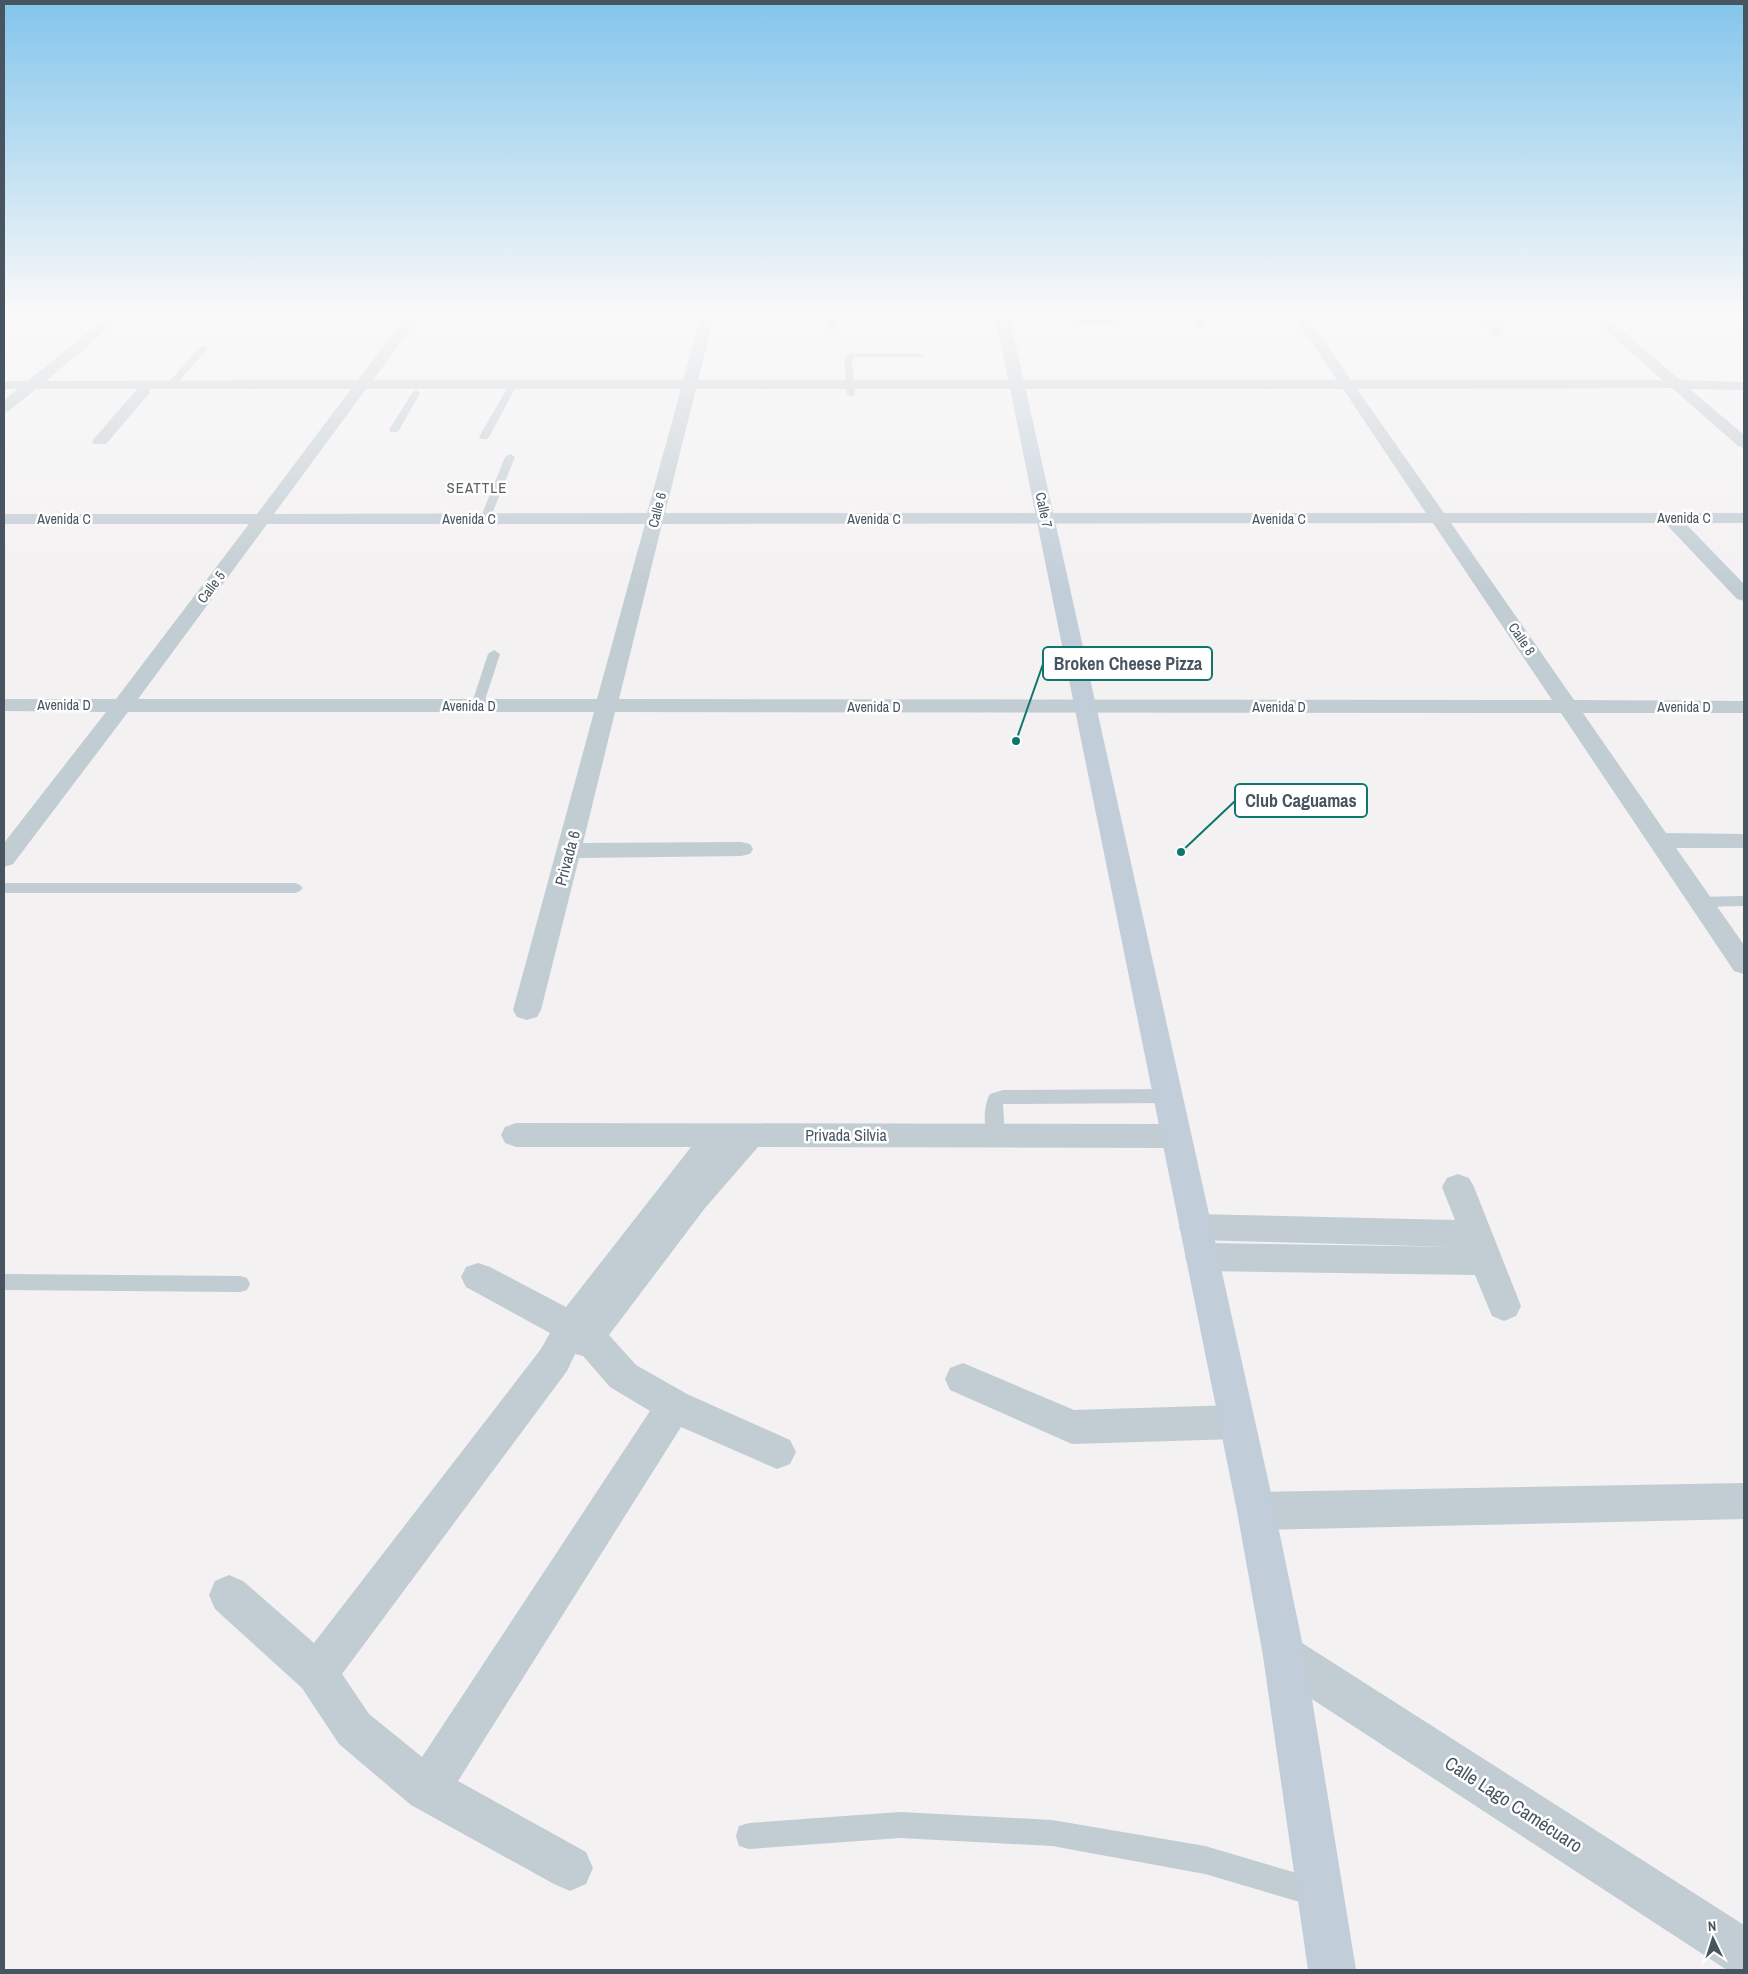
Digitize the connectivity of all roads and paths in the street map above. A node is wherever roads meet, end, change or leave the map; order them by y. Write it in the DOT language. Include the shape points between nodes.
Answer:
graph roads {
  1 [pos="131,406"];
  2 [pos="345,406"];
  3 [pos="408,406"];
  4 [pos="501,406"];
  5 [pos="684,406"];
  6 [pos="1023,406"];
  7 [pos="1363,406"];
  8 [pos="1702,406"];
  9 [pos="394,430"];
  10 [pos="484,437"];
  11 [pos="100,441"];
  12 [pos="1744,443"];
  13 [pos="510,457"];
  14 [pos="1670,518"];
  15 [pos="1744,518"];
  16 [pos="4,519"];
  17 [pos="262,519"];
  18 [pos="485,519"];
  19 [pos="655,519"];
  20 [pos="1440,519"];
  21 [pos="1046,520"];
  22 [pos="1744,595"];
  23 [pos="494,654"];
  24 [pos="123,704"];
  25 [pos="4,705"];
  26 [pos="477,706"];
  27 [pos="607,707"];
  28 [pos="1086,707"];
  29 [pos="1744,707"];
  30 [pos="1568,708"];
  31 [pos="1659,840"];
  32 [pos="1744,841"];
  33 [pos="741,849"];
  34 [pos="569,851"];
  35 [pos="4,859"];
  36 [pos="4,888"];
  37 [pos="295,888"];
  38 [pos="1744,901"];
  39 [pos="1701,902"];
  40 [pos="1743,961"];
  41 [pos="527,1010"];
  42 [pos="1167,1096"];
  43 [pos="516,1135"];
  44 [pos="717,1135"];
  45 [pos="750,1135"];
  46 [pos="996,1136"];
  47 [pos="1176,1136"];
  48 [pos="1458,1187"];
  49 [pos="1198,1242"];
  50 [pos="1481,1248"];
  51 [pos="478,1277"];
  52 [pos="4,1282"];
  53 [pos="240,1284"];
  54 [pos="1504,1306"];
  55 [pos="580,1331"];
  56 [pos="963,1379"];
  57 [pos="674,1406"];
  58 [pos="1237,1422"];
  59 [pos="776,1452"];
  60 [pos="1744,1501"];
  61 [pos="1256,1511"];
  62 [pos="229,1595"];
  63 [pos="1284,1656"];
  64 [pos="318,1673"];
  65 [pos="427,1789"];
  66 [pos="748,1836"];
  67 [pos="570,1868"];
  68 [pos="1322,1894"];
  69 [pos="1744,1953"];
  70 [pos="1332,1970"];
  1 -- 11 [label="street"];
  2 -- 17 [label="street, Calle 5"];
  3 -- 9 [label="lane"];
  4 -- 10 [label="lane"];
  5 -- 19 [label="street, Calle 6"];
  6 -- 21 [label="street, Calle 7"];
  7 -- 20 [label="street, Calle 8"];
  8 -- 12 [label="street"];
  13 -- 18 [label="lane"];
  14 -- 15 [label="street, Avenida C"];
  14 -- 20 [label="street, Avenida C"];
  14 -- 22 [label="street"];
  16 -- 17 [label="street, Avenida C"];
  17 -- 18 [label="street, Avenida C"];
  17 -- 24 [label="street, Calle 5"];
  18 -- 19 [label="street, Avenida C"];
  19 -- 21 [label="street, Avenida C"];
  19 -- 27 [label="street, Calle 6"];
  20 -- 21 [label="street, Avenida C"];
  20 -- 30 [label="street, Calle 8"];
  21 -- 28 [label="street, Calle 7"];
  23 -- 26 [label="lane"];
  24 -- 25 [label="street, Avenida D"];
  24 -- 26 [label="street, Avenida D"];
  24 -- 35 [label="street, Calle 5"];
  26 -- 27 [label="street, Avenida D"];
  27 -- 28 [label="street, Avenida D"];
  27 -- 34 [label="street, Privada 6"];
  28 -- 30 [label="street, Avenida D"];
  28 -- 42 [label="street, Calle 7"];
  29 -- 30 [label="street, Avenida D"];
  30 -- 31 [label="street, Calle 8"];
  31 -- 32 [label="street"];
  31 -- 39 [label="street, Calle 8"];
  33 -- 34 [label="street"];
  34 -- 41 [label="street, Privada 6"];
  36 -- 37 [label="lane"];
  38 -- 39 [label="lane"];
  39 -- 40 [label="street, Calle 8"];
  42 -- 46 [label="lane" via="1003,1097 996,1099 994,1104"];
  42 -- 47 [label="street, Calle 7"];
  43 -- 44 [label="street, Privada Silvia"];
  44 -- 45 [label="street, Privada Silvia"];
  44 -- 55 [label="street"];
  45 -- 46 [label="street, Privada Silvia"];
  45 -- 55 [label="street"];
  46 -- 47 [label="street, Privada Silvia"];
  47 -- 49 [label="street, Calle 7"];
  48 -- 50 [label="street"];
  49 -- 50 [label="street"];
  49 -- 58 [label="street, Calle 7"];
  50 -- 54 [label="street"];
  51 -- 55 [label="street"];
  52 -- 53 [label="lane"];
  55 -- 57 [label="street" via="622,1376"];
  55 -- 64 [label="street" via="554,1360"];
  56 -- 58 [label="street" via="1072,1427"];
  57 -- 59 [label="street"];
  57 -- 65 [label="street"];
  58 -- 61 [label="street, Calle 7"];
  60 -- 61 [label="street"];
  61 -- 63 [label="street, Calle 7"];
  62 -- 64 [label="street"];
  63 -- 68 [label="street, Calle 7"];
  63 -- 69 [label="street, Calle Lago Camécuaro"];
  64 -- 65 [label="street" via="354,1729"];
  65 -- 67 [label="street"];
  66 -- 68 [label="lane" via="900,1825 1052,1833 1206,1860"];
  68 -- 70 [label="street, Calle 7"];
}
